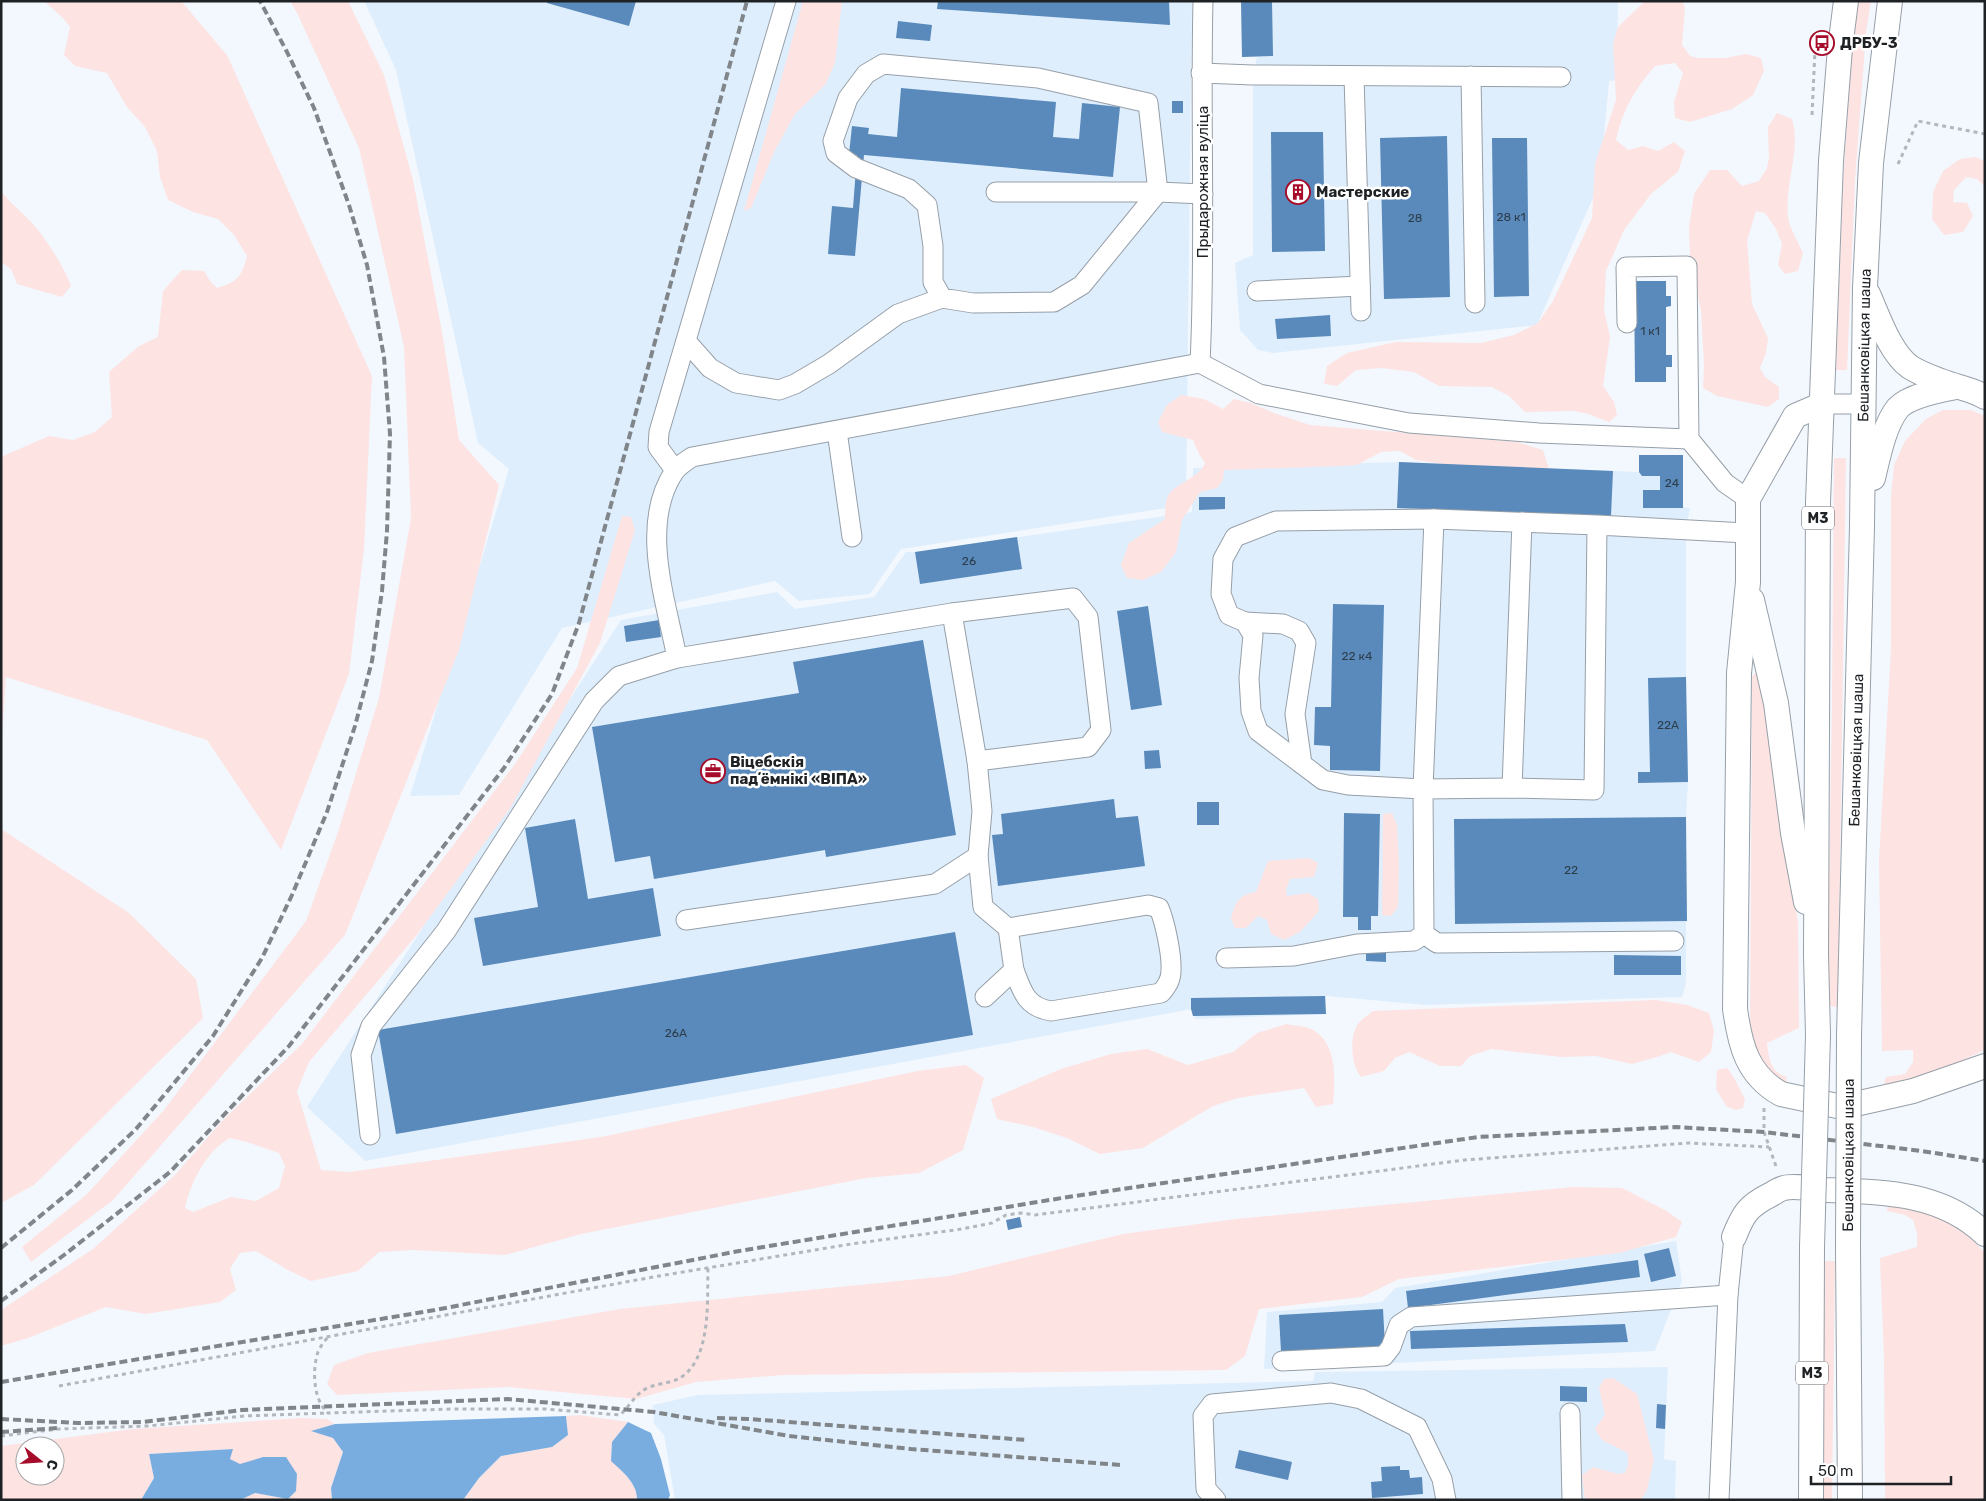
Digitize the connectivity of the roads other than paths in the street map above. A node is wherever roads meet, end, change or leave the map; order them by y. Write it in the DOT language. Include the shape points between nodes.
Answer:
graph roads {
  1 [pos="786,1"];
  2 [pos="1203,1"];
  3 [pos="1846,1"];
  4 [pos="1890,1"];
  5 [pos="1202,73"];
  6 [pos="1354,76"];
  7 [pos="1471,76"];
  8 [pos="1561,77"];
  9 [pos="996,192"];
  10 [pos="1158,192"];
  11 [pos="1204,194"];
  12 [pos="1360,286"];
  13 [pos="1865,288"];
  14 [pos="1257,291"];
  15 [pos="942,298"];
  16 [pos="1475,303"];
  17 [pos="1361,312"];
  18 [pos="1626,323"];
  19 [pos="686,341"];
  20 [pos="1200,363"];
  21 [pos="1956,387"];
  22 [pos="1985,397"];
  23 [pos="1823,404"];
  24 [pos="1864,404"];
  25 [pos="837,431"];
  26 [pos="1690,439"];
  27 [pos="675,470"];
  28 [pos="1748,499"];
  29 [pos="1434,519"];
  30 [pos="1522,522"];
  31 [pos="1597,525"];
  32 [pos="1862,526"];
  33 [pos="1746,534"];
  34 [pos="852,537"];
  35 [pos="1748,582"];
  36 [pos="952,614"];
  37 [pos="1245,622"];
  38 [pos="677,658"];
  39 [pos="1769,670"];
  40 [pos="1739,673"];
  41 [pos="977,761"];
  42 [pos="1302,764"];
  43 [pos="1512,788"];
  44 [pos="1423,790"];
  45 [pos="978,856"];
  46 [pos="686,920"];
  47 [pos="1008,928"];
  48 [pos="1424,934"];
  49 [pos="1674,941"];
  50 [pos="1816,955"];
  51 [pos="1226,958"];
  52 [pos="1014,970"];
  53 [pos="985,997"];
  54 [pos="1985,1066"];
  55 [pos="370,1135"];
  56 [pos="1985,1234"];
  57 [pos="1734,1237"];
  58 [pos="1728,1295"];
  59 [pos="1282,1361"];
  60 [pos="1570,1414"];
  61 [pos="1216,1500"];
  62 [pos="1446,1500"];
  63 [pos="1572,1500"];
  64 [pos="1719,1500"];
  65 [pos="1811,1500"];
  66 [pos="1850,1500"];
  1 -- 19 [label="street"];
  2 -- 5 [label="street, Прыдарожная вуліца"];
  3 -- 23 [label="main road, Бешанковіцкая шаша / М3" via="1831,162"];
  4 -- 13 [label="main road, Бешанковіцкая шаша / М3" via="1870,163"];
  5 -- 6 [label="street"];
  5 -- 11 [label="street, Прыдарожная вуліца"];
  6 -- 7 [label="street"];
  6 -- 12 [label="street"];
  7 -- 8 [label="street"];
  7 -- 16 [label="street"];
  9 -- 10 [label="street"];
  10 -- 11 [label="street"];
  10 -- 15 [label="street" via="1082,286 1054,302 973,303"];
  10 -- 15 [label="street" via="1148,103 1038,78 883,64 866,74 848,98 833,141 836,153 856,168 909,189 927,204 933,246 933,282"];
  11 -- 20 [label="street, Прыдарожная вуліца"];
  12 -- 14 [label="street"];
  12 -- 17 [label="street"];
  13 -- 21 [label="main road" via="1894,350 1909,367"];
  13 -- 24 [label="main road, Бешанковіцкая шаша / М3"];
  15 -- 19 [label="street" via="898,314 829,364 779,390 736,383 710,368"];
  18 -- 26 [label="street" via="1626,267 1687,266"];
  19 -- 27 [label="street" via="659,432 658,447"];
  20 -- 25 [label="street"];
  20 -- 26 [label="street" via="1259,394 1409,423 1540,433"];
  21 -- 22 [label="main road"];
  21 -- 32 [label="main road" via="1918,397 1898,408 1883,438"];
  23 -- 24 [label="street"];
  23 -- 28 [label="main road" via="1795,416"];
  23 -- 50 [label="main road, Бешанковіцкая шаша / М3" via="1818,502"];
  24 -- 32 [label="main road, Бешанковіцкая шаша / М3"];
  25 -- 27 [label="street" via="692,457"];
  25 -- 34 [label="street"];
  26 -- 28 [label="street" via="1726,483"];
  27 -- 38 [label="street" via="662,494 657,532 658,568"];
  28 -- 33 [label="main road"];
  29 -- 30 [label="street"];
  29 -- 37 [label="street" via="1276,521 1235,537 1223,559 1220,594 1229,615"];
  29 -- 44 [label="street"];
  30 -- 31 [label="street"];
  30 -- 43 [label="street"];
  31 -- 33 [label="street"];
  31 -- 43 [label="street" via="1594,790"];
  32 -- 66 [label="main road, Бешанковіцкая шаша / М3, bridge" via="1849,1036"];
  33 -- 35 [label="main road"];
  35 -- 39 [label="main road"];
  35 -- 40 [label="main road"];
  36 -- 38 [label="street"];
  36 -- 41 [label="street"];
  36 -- 41 [label="street" via="1073,598 1088,617 1101,730 1088,747"];
  37 -- 42 [label="street" via="1253,635 1249,678 1251,711 1258,731"];
  37 -- 42 [label="street" via="1283,624 1299,631 1306,643 1295,714"];
  38 -- 55 [label="street" via="619,676 594,701 446,931 371,1026 361,1054"];
  39 -- 40 [label="main road" via="1756,663 1748,664"];
  39 -- 50 [label="main road" via="1793,833"];
  40 -- 54 [label="main road" via="1735,1009 1740,1042 1751,1067 1763,1082 1781,1094 1842,1107 1913,1091"];
  41 -- 45 [label="street" via="982,811"];
  42 -- 44 [label="street" via="1323,780 1348,786"];
  43 -- 44 [label="street"];
  44 -- 48 [label="street"];
  45 -- 46 [label="street" via="935,884"];
  45 -- 47 [label="street" via="983,906"];
  47 -- 52 [label="street"];
  47 -- 52 [label="street" via="1148,904 1159,908 1164,919 1171,971 1168,984 1161,993 1051,1011 1040,1009 1025,998"];
  48 -- 49 [label="street" via="1437,943"];
  48 -- 51 [label="street" via="1414,941 1357,944 1294,956"];
  50 -- 65 [label="main road, Бешанковіцкая шаша / М3, bridge" via="1818,1035 1812,1247"];
  52 -- 53 [label="street"];
  56 -- 57 [label="main road" via="1943,1207 1919,1198 1895,1193 1784,1188 1756,1202 1743,1215"];
  57 -- 58 [label="street"];
  58 -- 59 [label="street" via="1411,1317 1399,1325 1384,1356"];
  58 -- 64 [label="street"];
  60 -- 63 [label="street"];
  61 -- 62 [label="street" via="1206,1489 1203,1416 1212,1404 1331,1393 1361,1399 1416,1428 1442,1479"];
}
